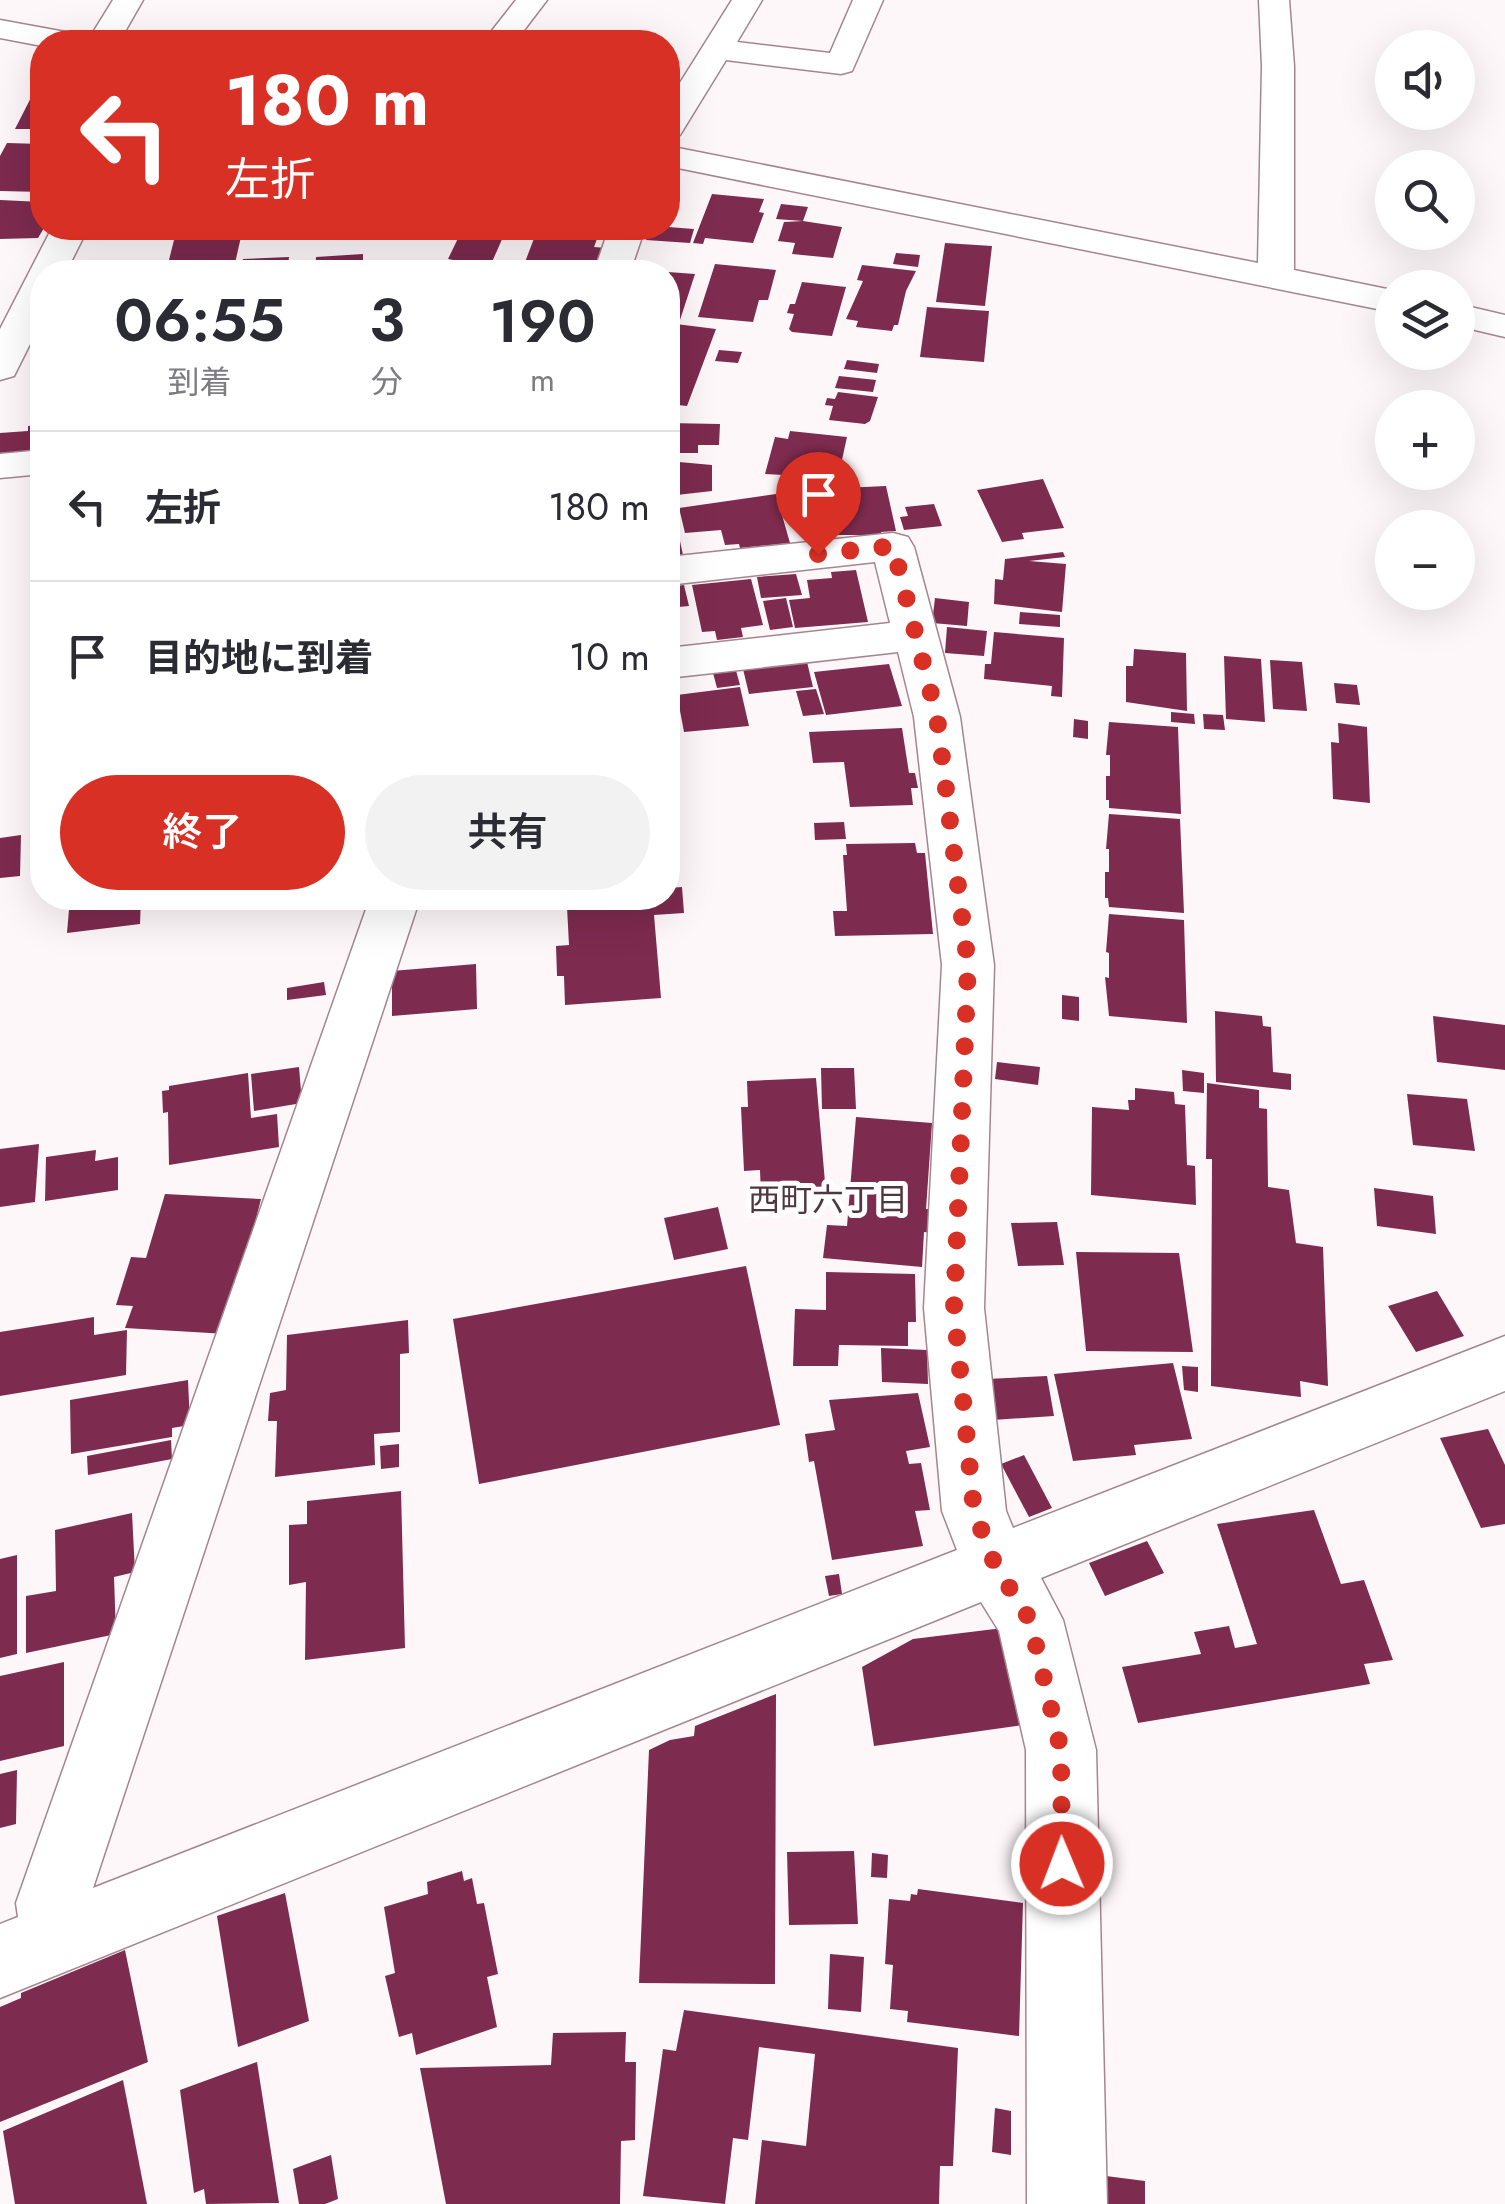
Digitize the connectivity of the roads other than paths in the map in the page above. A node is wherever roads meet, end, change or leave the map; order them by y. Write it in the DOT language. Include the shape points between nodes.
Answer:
graph roads {
  1 [pos="128,0"];
  2 [pos="532,0"];
  3 [pos="746,0"];
  4 [pos="868,0"];
  5 [pos="1274,0"];
  6 [pos="0,30"];
  7 [pos="110,30"];
  8 [pos="508,30"];
  9 [pos="30,35"];
  10 [pos="715,49"];
  11 [pos="680,108"];
  12 [pos="680,158"];
  13 [pos="1276,274"];
  14 [pos="1375,296"];
  15 [pos="30,307"];
  16 [pos="1475,319"];
  17 [pos="1505,326"];
  18 [pos="0,368"];
  19 [pos="30,463"];
  20 [pos="0,466"];
  21 [pos="680,570"];
  22 [pos="915,635"];
  23 [pos="680,662"];
  24 [pos="391,910"];
  25 [pos="1505,1363"];
  26 [pos="995,1565"];
  27 [pos="29,1949"];
  28 [pos="1067,2204"];
  1 -- 7 [label="street"];
  2 -- 8 [label="street"];
  3 -- 10 [label="street"];
  4 -- 10 [label="street" via="840,64"];
  5 -- 13 [label="street"];
  6 -- 9 [label="street"];
  10 -- 11 [label="street"];
  12 -- 13 [label="street"];
  13 -- 14 [label="street"];
  15 -- 18 [label="street"];
  16 -- 17 [label="street"];
  19 -- 20 [label="street"];
  21 -- 22 [label="street" via="893,546"];
  22 -- 23 [label="street"];
  22 -- 26 [label="street" via="937,717 968,965 954,1308 974,1511"];
  24 -- 27 [label="street" via="52,1903"];
  25 -- 26 [label="street"];
  26 -- 27 [label="street"];
  26 -- 28 [label="street" via="1030,1620 1061,1750"];
}
